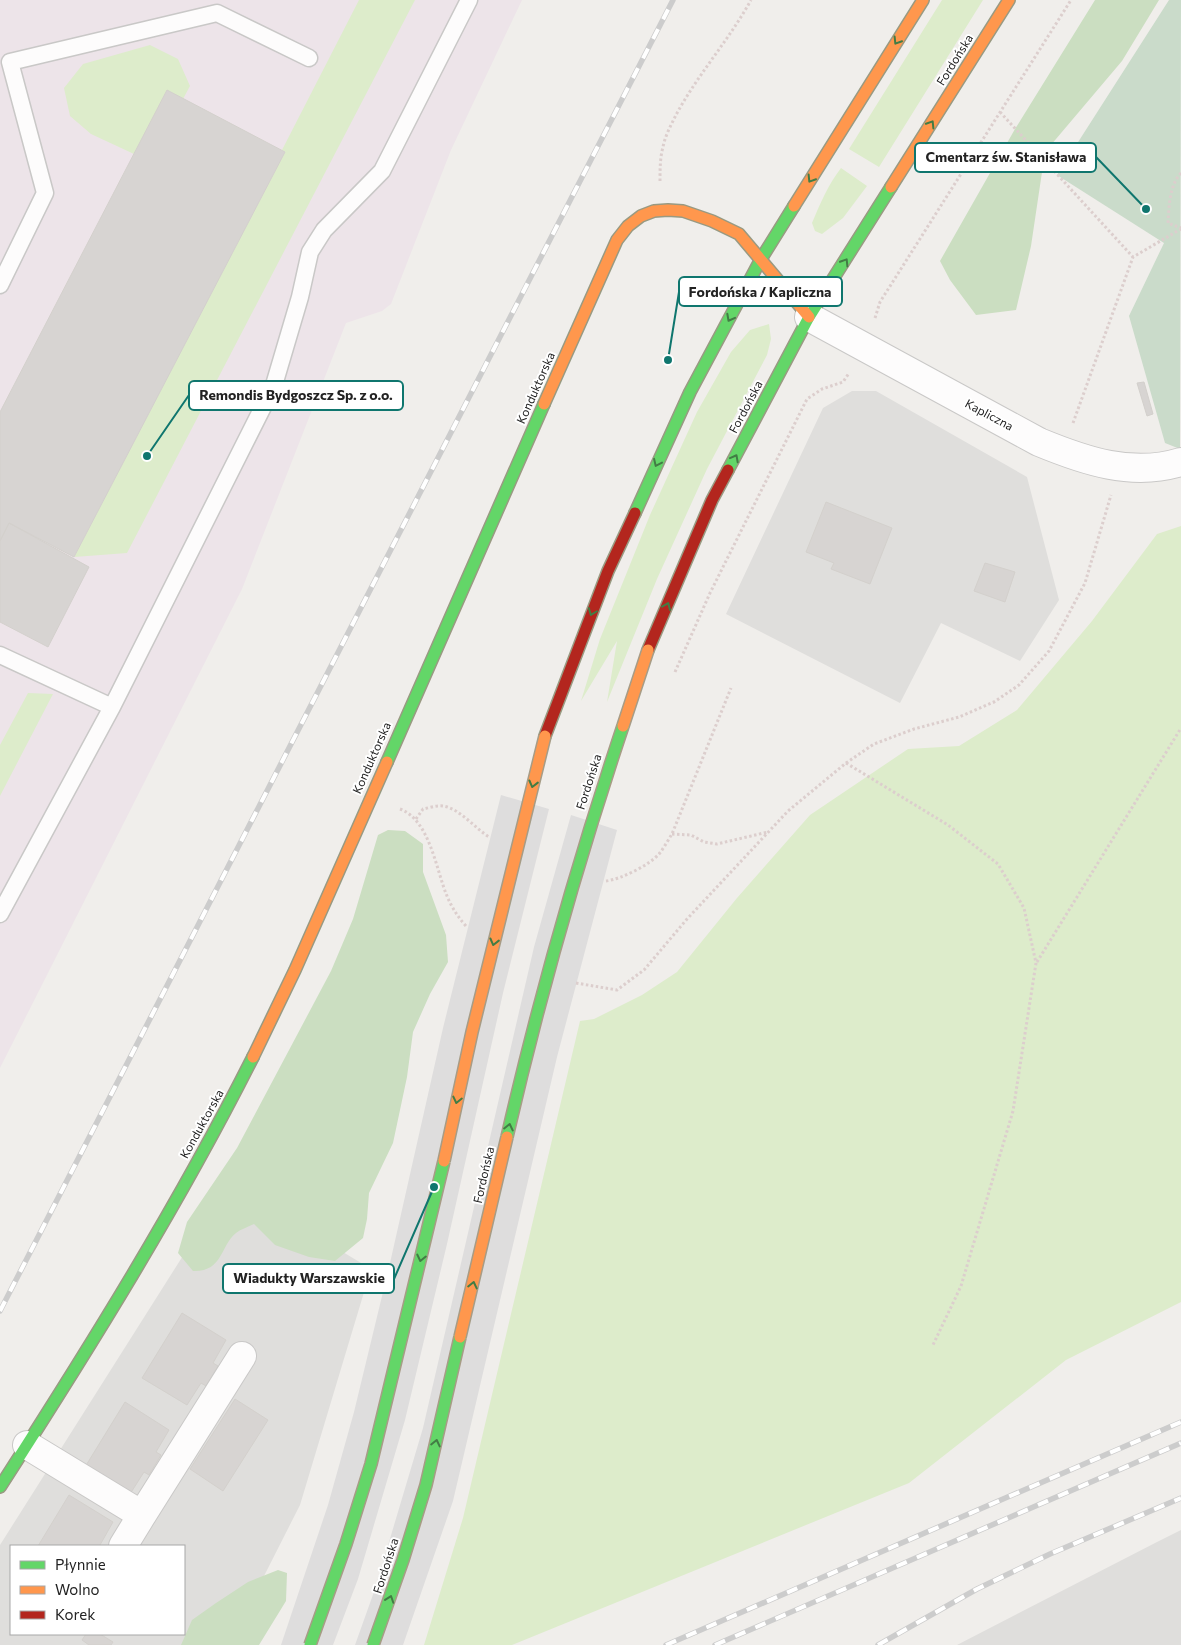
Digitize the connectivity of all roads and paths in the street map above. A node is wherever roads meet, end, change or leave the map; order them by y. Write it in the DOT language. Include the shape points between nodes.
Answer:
graph roads {
  1 [pos="469,0"];
  2 [pos="751,0"];
  3 [pos="923,0"];
  4 [pos="1009,0"];
  5 [pos="1071,0"];
  6 [pos="309,58"];
  7 [pos="1000,112"];
  8 [pos="1181,174"];
  9 [pos="660,209"];
  10 [pos="1181,228"];
  11 [pos="1133,257"];
  12 [pos="761,259"];
  13 [pos="0,285"];
  14 [pos="809,318"];
  15 [pos="866,348"];
  16 [pos="1062,452"];
  17 [pos="1181,462"];
  18 [pos="1120,468"];
  19 [pos="0,654"];
  20 [pos="674,675"];
  21 [pos="112,707"];
  22 [pos="1181,728"];
  23 [pos="846,763"];
  24 [pos="369,799"];
  25 [pos="768,832"];
  26 [pos="672,834"];
  27 [pos="0,914"];
  28 [pos="474,930"];
  29 [pos="1036,963"];
  30 [pos="574,982"];
  31 [pos="932,1345"];
  32 [pos="242,1356"];
  33 [pos="27,1445"];
  34 [pos="0,1487"];
  35 [pos="142,1515"];
  36 [pos="123,1545"];
  37 [pos="310,1645"];
  38 [pos="373,1645"];
  1 -- 21 [label="lane" via="382,171 324,230 310,252 274,385"];
  2 -- 9 [label="path" via="739,22 689,90 669,129 660,162"];
  3 -- 12 [label="main road, one-way"];
  14 -- 4 [label="main road, Fordońska, one-way"];
  5 -- 7 [label="path"];
  6 -- 13 [label="lane" via="216,13 10,62 45,193"];
  7 -- 11 [label="path"];
  7 -- 15 [label="path" via="880,302"];
  8 -- 10 [label="path" via="1173,187 1168,224"];
  9 -- 12 [label="main road, Konduktorska" via="680,210 724,226 739,234"];
  9 -- 24 [label="main road, Konduktorska" via="627,226 616,242"];
  10 -- 11 [label="path"];
  11 -- 16 [label="path"];
  12 -- 14 [label="main road, Konduktorska"];
  12 -- 37 [label="main road, one-way, bridge" via="690,392 642,494 608,571 545,736 371,1464"];
  14 -- 15 [label="street, Kapliczna"];
  38 -- 14 [label="main road, Fordońska, one-way, bridge" via="426,1485 530,1040 593,815 648,650 712,500"];
  15 -- 16 [label="street, Kapliczna"];
  15 -- 20 [label="path" via="843,382 822,388 808,399 710,593"];
  16 -- 18 [label="street, Kapliczna"];
  17 -- 18 [label="street, Kapliczna" via="1166,466"];
  18 -- 23 [label="path" via="1085,583 1049,651 1019,684 994,702 959,717 874,744"];
  19 -- 21 [label="lane"];
  21 -- 27 [label="lane"];
  22 -- 29 [label="path"];
  23 -- 25 [label="path"];
  23 -- 29 [label="path" via="948,825 998,864 1024,908"];
  24 -- 28 [label="path" via="404,811 416,819 433,852 454,910 466,926"];
  24 -- 33 [label="main road, Konduktorska" via="295,970 234,1095 163,1223"];
  25 -- 26 [label="path" via="717,844 691,835"];
  25 -- 30 [label="path" via="644,970 617,990"];
  29 -- 31 [label="path" via="1014,1111 961,1286"];
  32 -- 35 [label="street"];
  33 -- 34 [label="main road, Konduktorska"];
  33 -- 35 [label="street"];
  35 -- 36 [label="street"];
}
